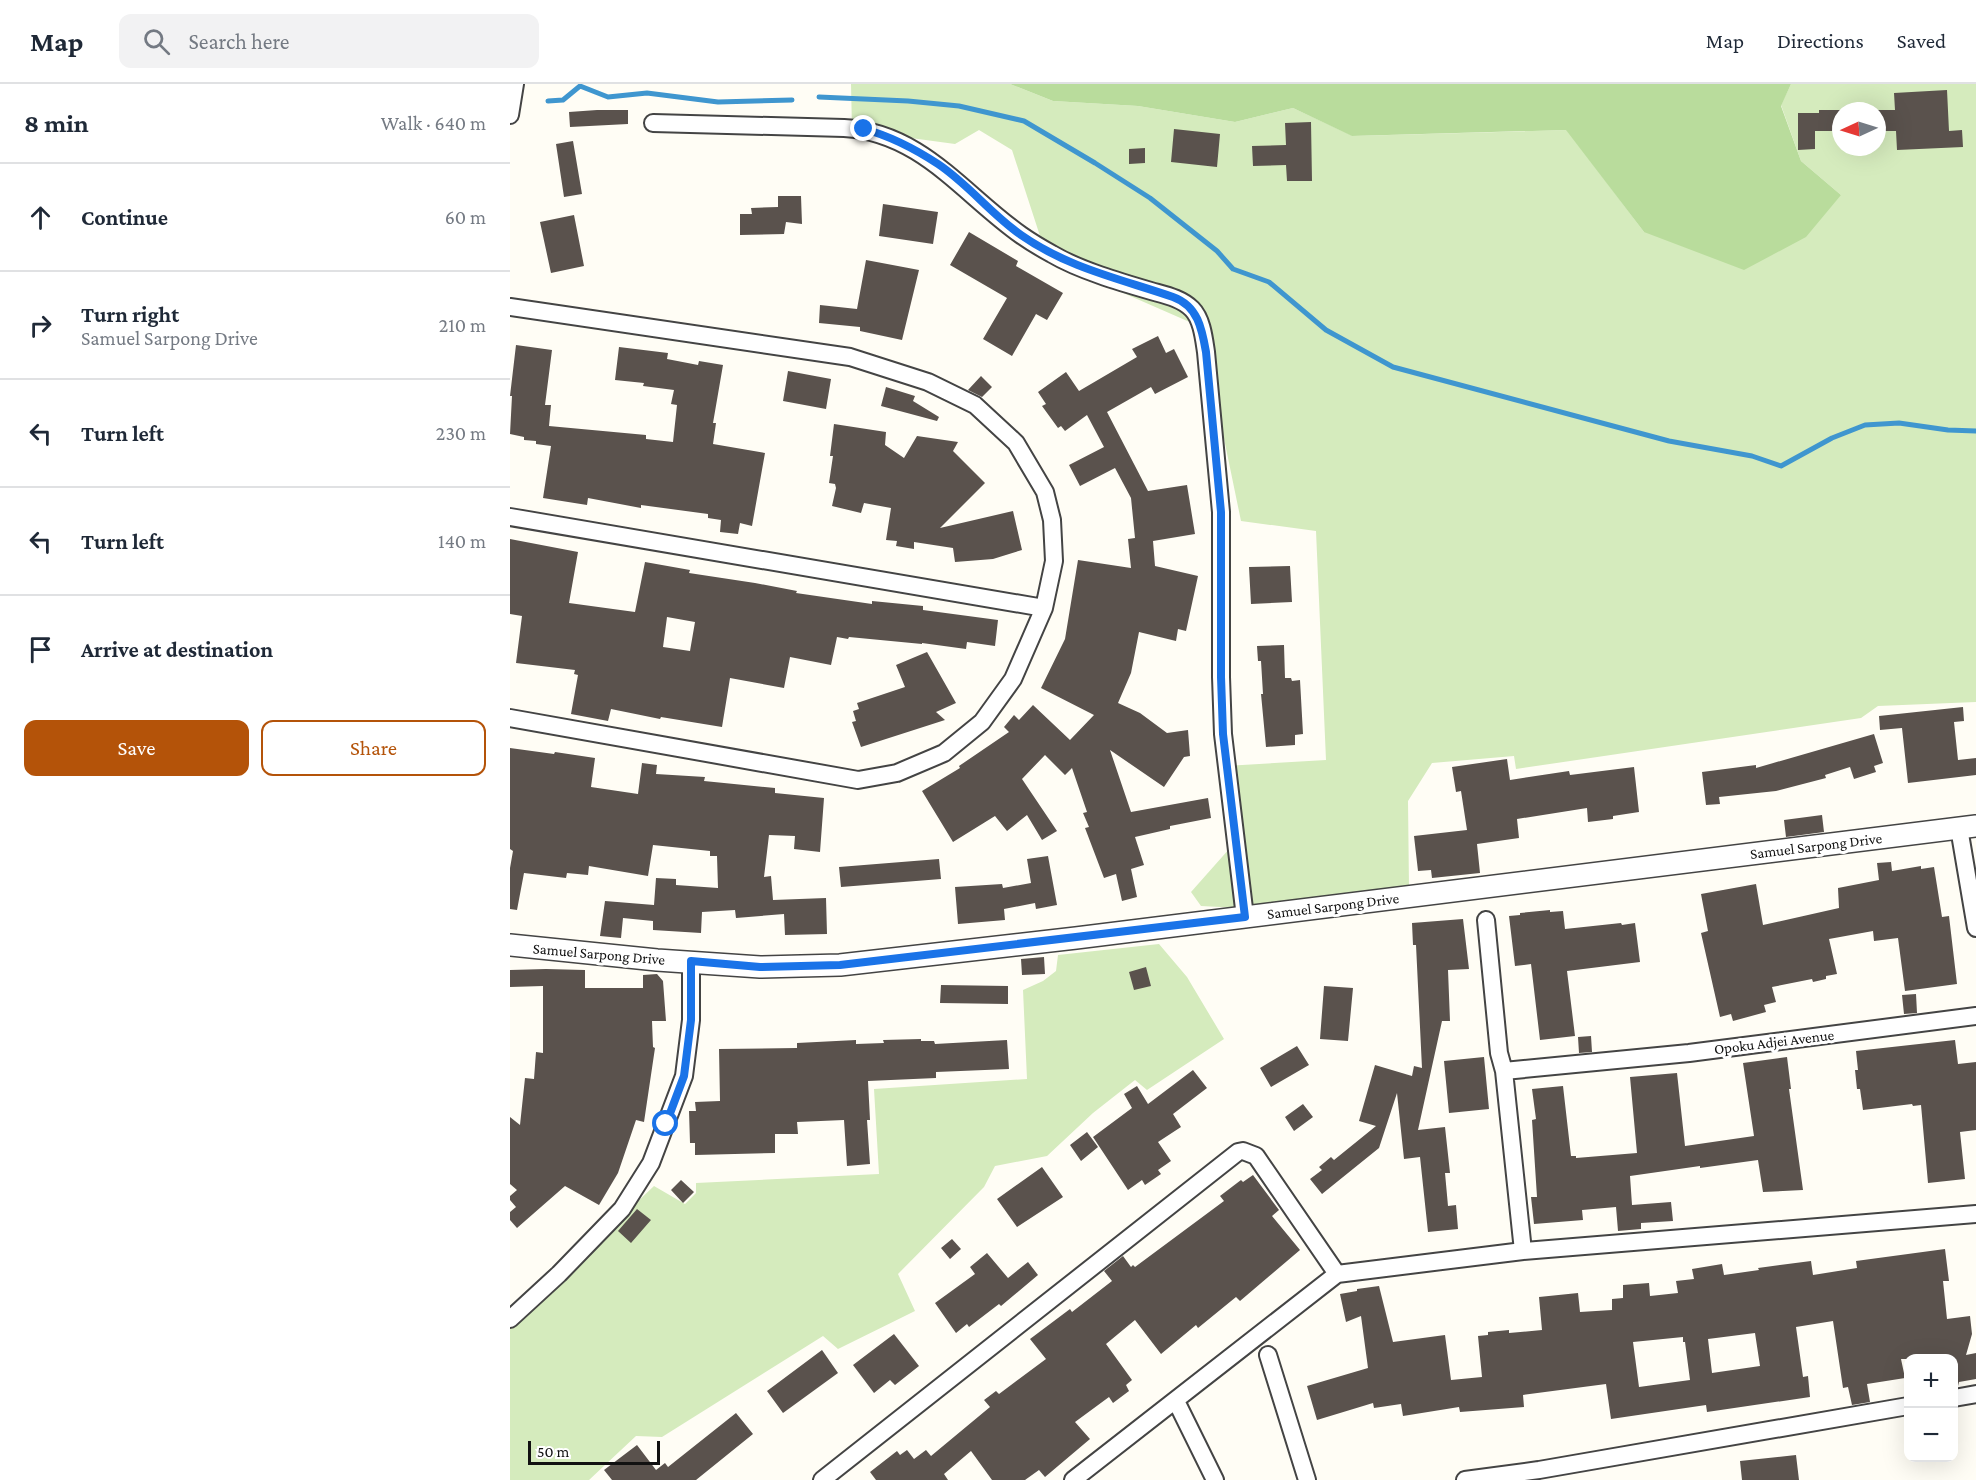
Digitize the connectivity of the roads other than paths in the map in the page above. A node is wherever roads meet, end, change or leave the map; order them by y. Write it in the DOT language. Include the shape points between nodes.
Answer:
graph roads {
  1 [pos="515,84"];
  2 [pos="510,115"];
  3 [pos="653,123"];
  4 [pos="510,307"];
  5 [pos="510,517"];
  6 [pos="1044,608"];
  7 [pos="510,718"];
  8 [pos="1968,827"];
  9 [pos="1245,917"];
  10 [pos="1486,920"];
  11 [pos="1976,928"];
  12 [pos="510,945"];
  13 [pos="691,961"];
  14 [pos="1976,1016"];
  15 [pos="1504,1071"];
  16 [pos="1976,1214"];
  17 [pos="1523,1251"];
  18 [pos="1337,1274"];
  19 [pos="510,1319"];
  20 [pos="1268,1355"];
  21 [pos="1976,1394"];
  22 [pos="1958,1397"];
  23 [pos="1176,1401"];
  24 [pos="1904,1407"];
  25 [pos="1540,1475"];
  26 [pos="822,1480"];
  27 [pos="1073,1480"];
  28 [pos="1215,1480"];
  29 [pos="1307,1480"];
  30 [pos="1465,1480"];
  1 -- 2 [label="street"];
  3 -- 9 [label="street" via="864,129 884,134 938,164 1020,234 1055,256 1176,298 1194,310 1206,352 1221,512 1223,734"];
  4 -- 6 [label="street" via="850,357 928,382 975,405 1016,443 1045,492 1052,520 1054,561"];
  5 -- 6 [label="street"];
  6 -- 7 [label="street" via="1013,679 982,722 944,753 897,773 858,780"];
  8 -- 9 [label="street, Samuel Sarpong Drive"];
  8 -- 11 [label="street"];
  9 -- 13 [label="street, Samuel Sarpong Drive" via="840,965 760,967"];
  10 -- 15 [label="street"];
  12 -- 13 [label="street, Samuel Sarpong Drive"];
  13 -- 19 [label="street" via="691,1020 684,1076 651,1163 622,1209"];
  14 -- 15 [label="street, Opoku Adjei Avenue"];
  15 -- 17 [label="street"];
  16 -- 17 [label="street"];
  17 -- 18 [label="street"];
  18 -- 23 [label="street"];
  18 -- 26 [label="street" via="1256,1156 1238,1152"];
  20 -- 29 [label="street"];
  21 -- 22 [label="street"];
  23 -- 27 [label="street"];
  23 -- 28 [label="street"];
  24 -- 25 [label="street"];
  25 -- 30 [label="street"];
}
